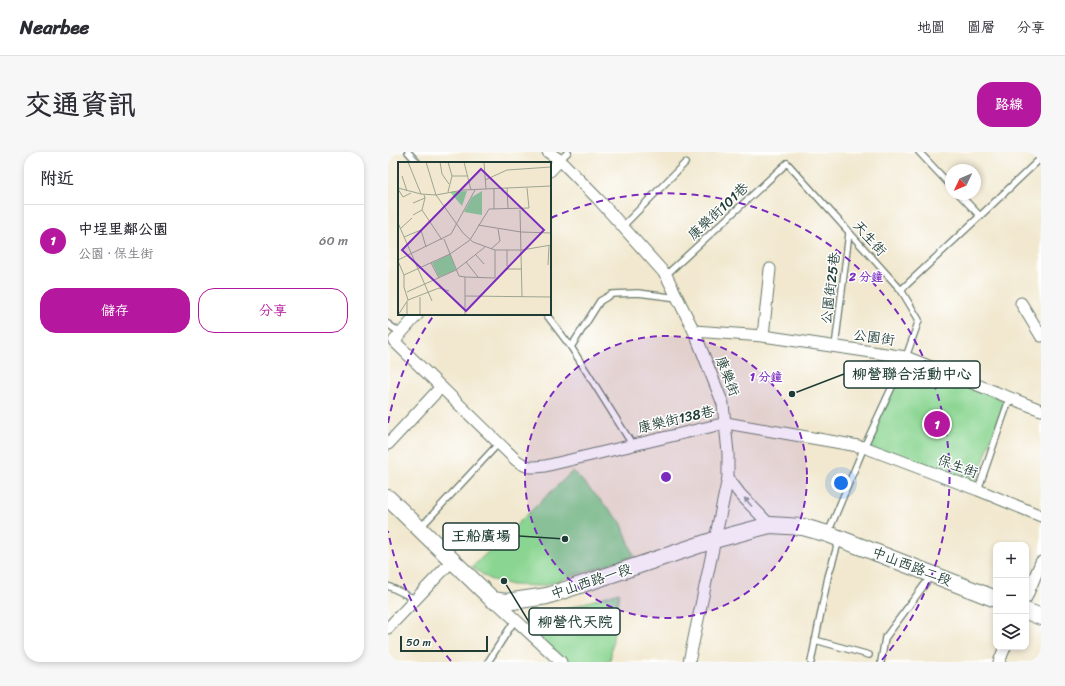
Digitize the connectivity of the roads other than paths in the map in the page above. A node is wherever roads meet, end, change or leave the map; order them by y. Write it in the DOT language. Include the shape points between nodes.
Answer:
graph roads {
  1 [pos="408,152"];
  2 [pos="548,152"];
  3 [pos="568,152"];
  4 [pos="919,152"];
  5 [pos="1041,158"];
  6 [pos="560,160"];
  7 [pos="417,162"];
  8 [pos="685,163"];
  9 [pos="787,163"];
  10 [pos="551,170"];
  11 [pos="945,180"];
  12 [pos="965,200"];
  13 [pos="980,216"];
  14 [pos="622,226"];
  15 [pos="849,233"];
  16 [pos="770,269"];
  17 [pos="666,275"];
  18 [pos="901,290"];
  19 [pos="678,298"];
  20 [pos="1021,303"];
  21 [pos="417,315"];
  22 [pos="547,315"];
  23 [pos="388,324"];
  24 [pos="694,331"];
  25 [pos="400,333"];
  26 [pos="763,336"];
  27 [pos="1041,336"];
  28 [pos="571,347"];
  29 [pos="835,347"];
  30 [pos="906,357"];
  31 [pos="441,387"];
  32 [pos="1010,398"];
  33 [pos="1041,410"];
  34 [pos="726,422"];
  35 [pos="388,444"];
  36 [pos="500,444"];
  37 [pos="632,444"];
  38 [pos="864,447"];
  39 [pos="728,478"];
  40 [pos="978,490"];
  41 [pos="388,498"];
  42 [pos="1041,516"];
  43 [pos="770,525"];
  44 [pos="419,529"];
  45 [pos="834,536"];
  46 [pos="714,540"];
  47 [pos="452,561"];
  48 [pos="1041,562"];
  49 [pos="933,574"];
  50 [pos="388,586"];
  51 [pos="1029,591"];
  52 [pos="993,598"];
  53 [pos="415,599"];
  54 [pos="493,600"];
  55 [pos="1029,612"];
  56 [pos="1041,617"];
  57 [pos="515,620"];
  58 [pos="388,628"];
  59 [pos="815,640"];
  60 [pos="1004,650"];
  61 [pos="869,654"];
  62 [pos="488,662"];
  63 [pos="561,662"];
  64 [pos="689,662"];
  65 [pos="811,662"];
  66 [pos="881,662"];
  67 [pos="999,662"];
  1 -- 7 [label="lane"];
  2 -- 6 [label="street, 康樂街"];
  3 -- 6 [label="lane"];
  4 -- 11 [label="lane"];
  5 -- 13 [label="lane"];
  6 -- 10 [label="street"];
  6 -- 14 [label="street, 康樂街"];
  8 -- 14 [label="lane"];
  9 -- 15 [label="lane, 天生街"];
  9 -- 17 [label="lane, 康樂街101巷"];
  12 -- 13 [label="lane"];
  13 -- 18 [label="lane"];
  14 -- 17 [label="street, 康樂街"];
  15 -- 18 [label="lane, 天生街"];
  15 -- 29 [label="lane, 公園街25巷"];
  16 -- 26 [label="street"];
  17 -- 19 [label="street, 康樂街"];
  18 -- 30 [label="lane, 天生街" via="920,320"];
  19 -- 24 [label="street, 康樂街"];
  19 -- 28 [label="lane" via="638,293 612,294 600,301"];
  20 -- 27 [label="street"];
  21 -- 25 [label="street"];
  22 -- 28 [label="lane"];
  23 -- 25 [label="lane"];
  24 -- 26 [label="street, 公園街"];
  24 -- 34 [label="street, 康樂街" via="723,404"];
  25 -- 31 [label="street, 康樂街138巷" via="394,340"];
  26 -- 29 [label="street, 公園街"];
  28 -- 37 [label="lane"];
  29 -- 30 [label="street, 公園街"];
  30 -- 32 [label="street, 公園街"];
  30 -- 38 [label="lane"];
  31 -- 35 [label="street"];
  31 -- 36 [label="street, 康樂街138巷"];
  32 -- 33 [label="street, 公園街"];
  32 -- 40 [label="lane"];
  34 -- 37 [label="street, 康樂街138巷"];
  34 -- 38 [label="street, 保生街"];
  34 -- 39 [label="street, 康樂街"];
  36 -- 37 [label="street, 康樂街138巷" via="524,466 532,468"];
  36 -- 44 [label="lane"];
  38 -- 40 [label="street, 保生街"];
  38 -- 45 [label="lane"];
  43 -- 39 [label="street, one-way"];
  39 -- 46 [label="street, 康樂街"];
  40 -- 42 [label="street, 保生街"];
  41 -- 44 [label="street"];
  43 -- 45 [label="street, 中山西路一段" via="803,527"];
  43 -- 46 [label="street, 中山西路一段"];
  44 -- 47 [label="street"];
  45 -- 49 [label="street, 中山西路二段"];
  45 -- 59 [label="lane"];
  46 -- 54 [label="street, 中山西路一段" via="547,596 506,602"];
  46 -- 64 [label="street, 康樂街"];
  47 -- 53 [label="street"];
  47 -- 54 [label="street"];
  48 -- 51 [label="street"];
  49 -- 52 [label="street, 中山西路二段"];
  49 -- 66 [label="lane" via="886,638"];
  50 -- 53 [label="lane"];
  53 -- 58 [label="street"];
  54 -- 57 [label="street"];
  55 -- 56 [label="street"];
  57 -- 62 [label="lane"];
  57 -- 63 [label="street"];
  59 -- 61 [label="lane"];
  59 -- 65 [label="lane"];
  60 -- 67 [label="street"];
}
